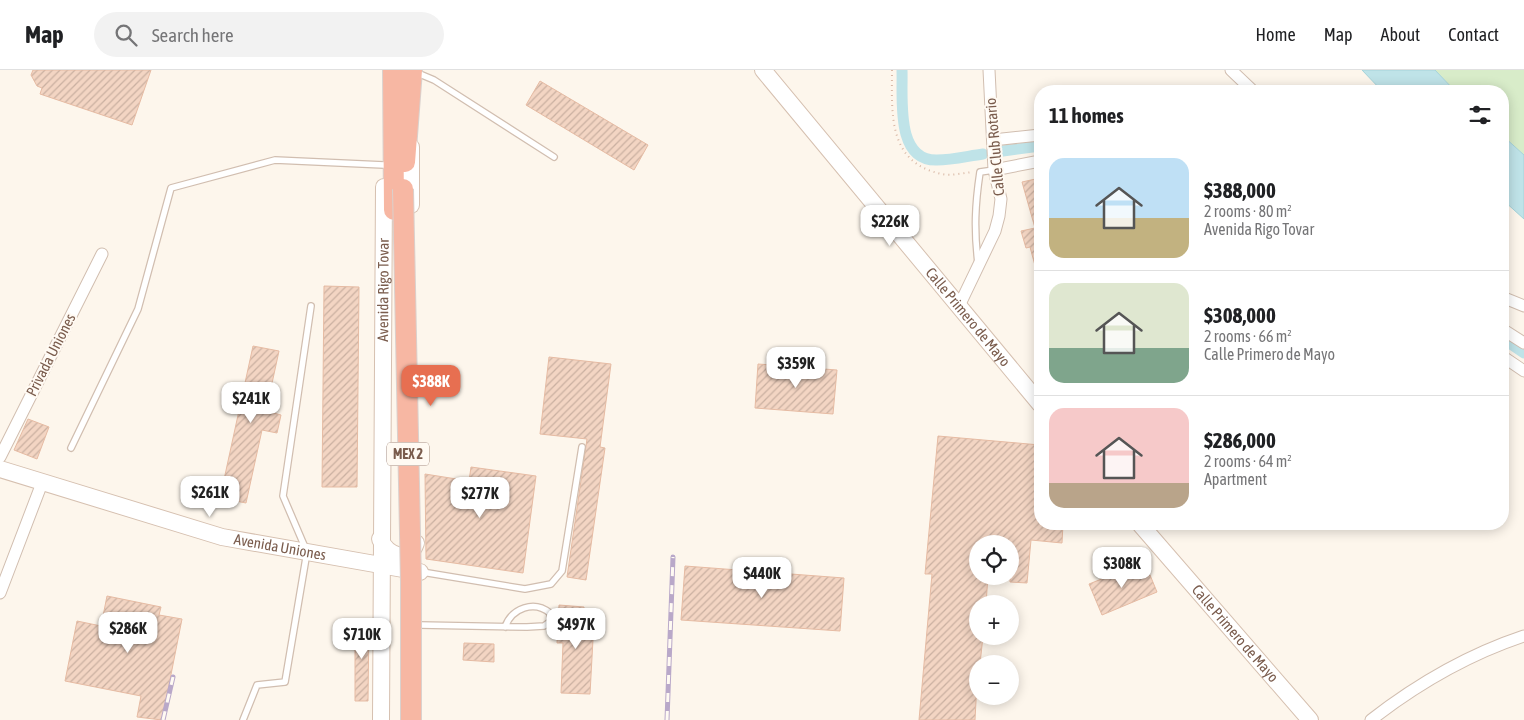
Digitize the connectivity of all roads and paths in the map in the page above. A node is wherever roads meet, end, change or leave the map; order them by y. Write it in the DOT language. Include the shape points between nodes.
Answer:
graph roads {
  1 [pos="392,70"];
  2 [pos="412,70"];
  3 [pos="763,70"];
  4 [pos="892,70"];
  5 [pos="989,70"];
  6 [pos="1231,70"];
  7 [pos="1247,85"];
  8 [pos="411,94"];
  9 [pos="1034,136"];
  10 [pos="993,140"];
  11 [pos="554,156"];
  12 [pos="1034,162"];
  13 [pos="384,165"];
  14 [pos="994,170"];
  15 [pos="980,172"];
  16 [pos="102,254"];
  17 [pos="979,265"];
  18 [pos="1509,300"];
  19 [pos="311,306"];
  20 [pos="959,306"];
  21 [pos="1524,306"];
  22 [pos="1509,333"];
  23 [pos="1524,343"];
  24 [pos="1509,361"];
  25 [pos="1524,371"];
  26 [pos="1034,397"];
  27 [pos="582,447"];
  28 [pos="71,448"];
  29 [pos="0,457"];
  30 [pos="0,469"];
  31 [pos="42,482"];
  32 [pos="1145,530"];
  33 [pos="419,534"];
  34 [pos="380,539"];
  35 [pos="307,552"];
  36 [pos="380,565"];
  37 [pos="420,572"];
  38 [pos="0,593"];
  39 [pos="420,625"];
  40 [pos="505,627"];
  41 [pos="1524,636"];
  42 [pos="242,720"];
  43 [pos="381,720"];
  44 [pos="398,720"];
  45 [pos="411,720"];
  46 [pos="420,720"];
  47 [pos="1310,720"];
  48 [pos="1371,720"];
  1 -- 13 [label="street, Avenida Rigo Tovar"];
  1 -- 44 [label="highway, Avenida Rigo Tovar / MEX 2"];
  2 -- 8 [label="highway, Avenida Rigo Tovar / MEX 2"];
  2 -- 11 [label="lane" via="434,80"];
  3 -- 20 [label="street, Calle Primero de Mayo"];
  4 -- 15 [label="path" via="892,126 910,158 925,169 943,174"];
  5 -- 10 [label="street, Calle Club Rotario"];
  6 -- 7 [label="street"];
  8 -- 33 [label="street, Avenida Rigo Tovar" via="411,236"];
  8 -- 45 [label="highway, Avenida Rigo Tovar / MEX 2, bridge" via="403,189"];
  9 -- 10 [label="street"];
  10 -- 14 [label="street, Calle Club Rotario"];
  12 -- 14 [label="street"];
  13 -- 28 [label="lane" via="275,160 171,188 138,309"];
  13 -- 34 [label="street, Avenida Rigo Tovar"];
  14 -- 15 [label="lane"];
  14 -- 17 [label="street, Calle Club Rotario" via="1001,199 999,216"];
  15 -- 17 [label="lane" via="974,229"];
  16 -- 29 [label="street, Privada Uniones"];
  17 -- 20 [label="street, Calle Club Rotario"];
  18 -- 21 [label="street"];
  19 -- 35 [label="lane" via="283,496"];
  20 -- 26 [label="street, Calle Primero de Mayo"];
  22 -- 23 [label="street"];
  24 -- 25 [label="street"];
  27 -- 37 [label="lane" via="562,571 551,584 525,589"];
  30 -- 31 [label="street, Avenida Uniones"];
  31 -- 35 [label="street, Avenida Uniones" via="195,530"];
  31 -- 38 [label="street"];
  32 -- 47 [label="street, Calle Primero de Mayo"];
  33 -- 34 [label="street" via="414,550 402,555 390,553"];
  33 -- 37 [label="street, Avenida Rigo Tovar"];
  34 -- 36 [label="street, Avenida Rigo Tovar"];
  35 -- 36 [label="street, Avenida Uniones"];
  35 -- 42 [label="lane" via="285,682 257,685"];
  36 -- 37 [label="street, Avenida Uniones"];
  36 -- 43 [label="street, Avenida Rigo Tovar"];
  37 -- 39 [label="street, Avenida Rigo Tovar"];
  39 -- 40 [label="lane"];
  39 -- 46 [label="street, Avenida Rigo Tovar"];
  40 -- 40 [label="lane" via="544,626 551,621 550,613 545,609 521,608 514,611"];
  41 -- 48 [label="street" via="1476,656 1401,697"];
}
